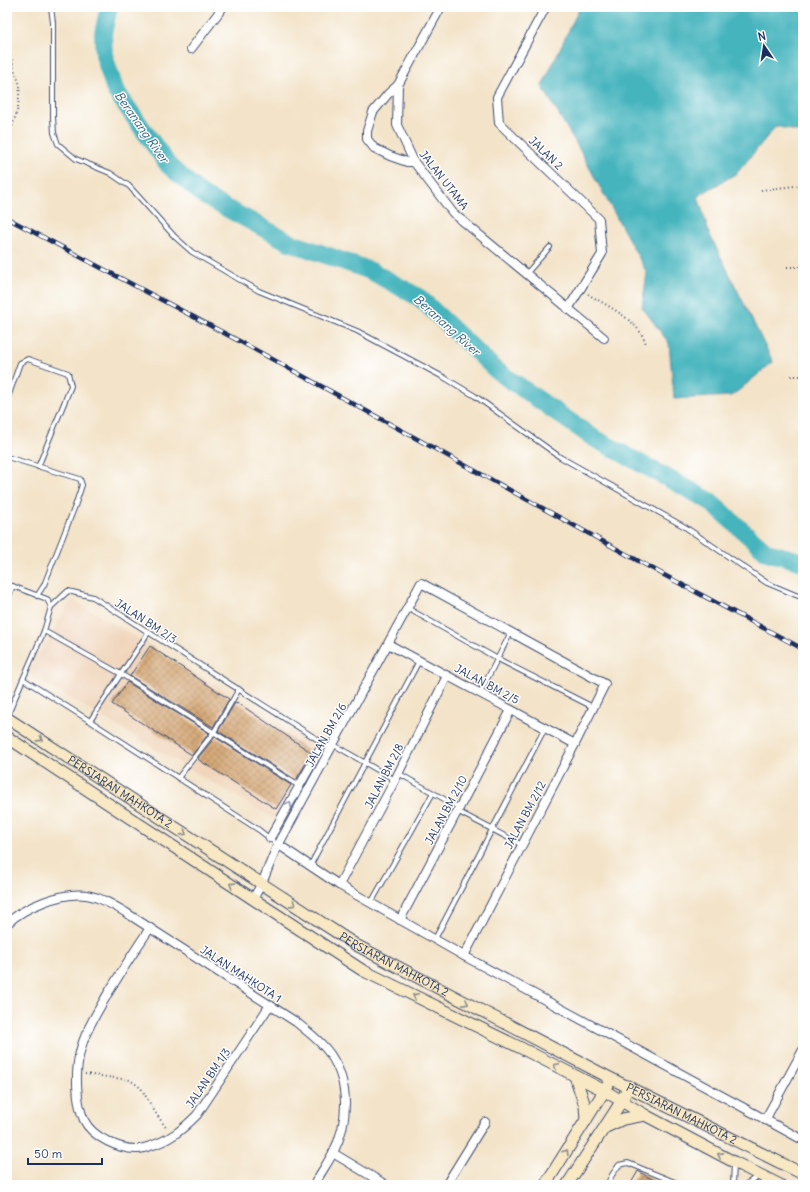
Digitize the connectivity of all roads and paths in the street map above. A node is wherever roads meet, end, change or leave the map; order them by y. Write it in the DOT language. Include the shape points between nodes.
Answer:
graph roads {
  1 [pos="51,7"];
  2 [pos="223,7"];
  3 [pos="441,7"];
  4 [pos="544,7"];
  5 [pos="7,40"];
  6 [pos="191,49"];
  7 [pos="398,85"];
  8 [pos="7,137"];
  9 [pos="414,162"];
  10 [pos="803,185"];
  11 [pos="761,190"];
  12 [pos="550,247"];
  13 [pos="787,267"];
  14 [pos="803,267"];
  15 [pos="526,274"];
  16 [pos="580,289"];
  17 [pos="568,308"];
  18 [pos="604,338"];
  19 [pos="646,344"];
  20 [pos="791,376"];
  21 [pos="803,376"];
  22 [pos="7,400"];
  23 [pos="7,457"];
  24 [pos="38,466"];
  25 [pos="7,584"];
  26 [pos="13,586"];
  27 [pos="37,596"];
  28 [pos="803,598"];
  29 [pos="7,600"];
  30 [pos="51,607"];
  31 [pos="408,608"];
  32 [pos="44,631"];
  33 [pos="511,632"];
  34 [pos="148,633"];
  35 [pos="388,644"];
  36 [pos="498,659"];
  37 [pos="420,661"];
  38 [pos="121,674"];
  39 [pos="447,676"];
  40 [pos="23,679"];
  41 [pos="239,689"];
  42 [pos="480,693"];
  43 [pos="593,707"];
  44 [pos="511,710"];
  45 [pos="7,718"];
  46 [pos="90,720"];
  47 [pos="545,728"];
  48 [pos="214,732"];
  49 [pos="7,736"];
  50 [pos="323,744"];
  51 [pos="575,744"];
  52 [pos="332,746"];
  53 [pos="365,763"];
  54 [pos="397,776"];
  55 [pos="178,778"];
  56 [pos="299,786"];
  57 [pos="433,793"];
  58 [pos="458,810"];
  59 [pos="493,830"];
  60 [pos="270,838"];
  61 [pos="279,845"];
  62 [pos="522,845"];
  63 [pos="310,866"];
  64 [pos="262,884"];
  65 [pos="339,885"];
  66 [pos="253,899"];
  67 [pos="370,903"];
  68 [pos="400,920"];
  69 [pos="7,924"];
  70 [pos="150,928"];
  71 [pos="435,940"];
  72 [pos="464,956"];
  73 [pos="270,1005"];
  74 [pos="803,1050"];
  75 [pos="77,1073"];
  76 [pos="575,1076"];
  77 [pos="612,1079"];
  78 [pos="629,1086"];
  79 [pos="604,1091"];
  80 [pos="622,1102"];
  81 [pos="645,1115"];
  82 [pos="765,1120"];
  83 [pos="586,1121"];
  84 [pos="485,1122"];
  85 [pos="605,1128"];
  86 [pos="173,1136"];
  87 [pos="803,1140"];
  88 [pos="333,1153"];
  89 [pos="734,1162"];
  90 [pos="803,1174"];
  91 [pos="760,1175"];
  92 [pos="314,1185"];
  93 [pos="386,1185"];
  94 [pos="446,1185"];
  95 [pos="546,1185"];
  96 [pos="567,1185"];
  97 [pos="607,1185"];
  98 [pos="682,1185"];
  99 [pos="733,1185"];
  100 [pos="745,1185"];
  101 [pos="780,1185"];
  1 -- 28 [label="lane" via="53,117 58,144 76,158 110,173 129,186 174,237 192,252 260,291 356,331 445,378 475,396 560,457 685,527 767,583"];
  2 -- 6 [label="street"];
  3 -- 7 [label="street, JALAN UTAMA"];
  4 -- 16 [label="street, JALAN 2" via="497,97 499,123 599,219 602,254"];
  5 -- 8 [label="path" via="20,85 18,108"];
  7 -- 9 [label="street, JALAN UTAMA" via="397,125"];
  7 -- 9 [label="street" via="373,112 367,140 374,148 390,156"];
  9 -- 15 [label="street, JALAN UTAMA" via="453,213"];
  10 -- 11 [label="path"];
  12 -- 15 [label="lane"];
  13 -- 14 [label="path"];
  15 -- 17 [label="street, JALAN UTAMA"];
  16 -- 17 [label="street, JALAN 2"];
  16 -- 19 [label="path" via="630,320 644,337"];
  17 -- 18 [label="street, JALAN UTAMA"];
  20 -- 21 [label="path"];
  22 -- 24 [label="lane" via="20,363 28,359 68,373 71,386"];
  23 -- 24 [label="lane"];
  24 -- 27 [label="lane" via="80,479 82,485 44,585"];
  25 -- 26 [label="lane"];
  26 -- 27 [label="lane"];
  26 -- 29 [label="lane"];
  27 -- 30 [label="lane" via="47,599"];
  30 -- 32 [label="lane"];
  30 -- 34 [label="lane, JALAN BM 2/3" via="68,591 93,597"];
  31 -- 33 [label="street, JALAN BM 2/6" via="421,582"];
  31 -- 35 [label="street, JALAN BM 2/6"];
  31 -- 36 [label="lane"];
  32 -- 38 [label="lane"];
  32 -- 40 [label="lane"];
  33 -- 36 [label="lane"];
  33 -- 43 [label="street, JALAN BM 2/12" via="604,684"];
  34 -- 38 [label="lane"];
  34 -- 41 [label="lane, JALAN BM 2/3"];
  35 -- 37 [label="street, JALAN BM 2/5"];
  35 -- 52 [label="street, JALAN BM 2/6"];
  36 -- 42 [label="lane"];
  36 -- 43 [label="lane"];
  37 -- 39 [label="street, JALAN BM 2/5"];
  37 -- 53 [label="lane"];
  38 -- 46 [label="lane"];
  38 -- 48 [label="lane"];
  39 -- 42 [label="street, JALAN BM 2/5"];
  39 -- 54 [label="street, JALAN BM 2/8"];
  40 -- 45 [label="lane"];
  40 -- 46 [label="lane"];
  41 -- 48 [label="lane"];
  41 -- 50 [label="lane, JALAN BM 2/3"];
  42 -- 44 [label="street, JALAN BM 2/5"];
  43 -- 51 [label="street, JALAN BM 2/12"];
  44 -- 47 [label="street, JALAN BM 2/5"];
  44 -- 58 [label="street, JALAN BM 2/10"];
  45 -- 64 [label="main road, PERSIARAN MAHKOTA 2, one-way"];
  46 -- 55 [label="lane"];
  47 -- 51 [label="street, JALAN BM 2/5"];
  47 -- 59 [label="lane"];
  48 -- 55 [label="lane"];
  48 -- 56 [label="lane"];
  66 -- 49 [label="main road, PERSIARAN MAHKOTA 2, one-way"];
  50 -- 52 [label="lane, JALAN BM 2/3"];
  50 -- 56 [label="street"];
  51 -- 62 [label="street, JALAN BM 2/12"];
  52 -- 53 [label="lane, JALAN BM 2/3"];
  52 -- 61 [label="street, JALAN BM 2/6"];
  53 -- 54 [label="lane, JALAN BM 2/3"];
  53 -- 63 [label="lane"];
  54 -- 57 [label="lane, JALAN BM 2/3"];
  54 -- 65 [label="street, JALAN BM 2/8"];
  55 -- 60 [label="lane"];
  60 -- 56 [label="street, one-way"];
  57 -- 58 [label="lane, JALAN BM 2/3"];
  57 -- 67 [label="lane"];
  58 -- 59 [label="lane, JALAN BM 2/3"];
  58 -- 68 [label="street, JALAN BM 2/10"];
  59 -- 62 [label="lane, JALAN BM 2/3"];
  59 -- 71 [label="lane"];
  60 -- 61 [label="lane"];
  61 -- 63 [label="street"];
  61 -- 64 [label="street, JALAN BM 2/6"];
  62 -- 72 [label="street, JALAN BM 2/12"];
  63 -- 65 [label="street"];
  64 -- 66 [label="street, JALAN BM 2/6"];
  64 -- 77 [label="main road, PERSIARAN MAHKOTA 2, one-way" via="356,945"];
  65 -- 67 [label="street"];
  76 -- 66 [label="main road, PERSIARAN MAHKOTA 2, one-way" via="362,970"];
  67 -- 68 [label="street"];
  68 -- 71 [label="street"];
  69 -- 70 [label="street, JALAN MAHKOTA 1" via="13,918 46,901 66,895 86,895 105,901"];
  70 -- 73 [label="street, JALAN MAHKOTA 1"];
  70 -- 75 [label="street, JALAN BM 1/3" via="92,1021 80,1052"];
  71 -- 72 [label="street"];
  72 -- 82 [label="street"];
  73 -- 86 [label="street, JALAN BM 1/3" via="198,1115"];
  73 -- 88 [label="street, JALAN MAHKOTA 1" via="316,1038 338,1068 346,1102 343,1123"];
  74 -- 82 [label="street"];
  75 -- 86 [label="path" via="130,1080 141,1088"];
  75 -- 86 [label="street, JALAN BM 1/3" via="77,1090 85,1121 100,1137 111,1144 138,1149"];
  76 -- 79 [label="main road, PERSIARAN MAHKOTA 2"];
  76 -- 83 [label="main road" via="585,1106"];
  77 -- 78 [label="main road, PERSIARAN MAHKOTA 2"];
  77 -- 79 [label="main road"];
  78 -- 80 [label="main road"];
  78 -- 90 [label="main road, PERSIARAN MAHKOTA 2"];
  79 -- 80 [label="main road, PERSIARAN MAHKOTA 2"];
  79 -- 83 [label="main road"];
  80 -- 81 [label="main road, PERSIARAN MAHKOTA 2"];
  80 -- 85 [label="main road"];
  81 -- 85 [label="main road" via="623,1118"];
  89 -- 81 [label="main road, PERSIARAN MAHKOTA 2, one-way"];
  82 -- 87 [label="street"];
  95 -- 83 [label="main road, one-way"];
  84 -- 94 [label="street"];
  85 -- 96 [label="main road"];
  88 -- 92 [label="street, JALAN MAHKOTA 1"];
  88 -- 93 [label="street"];
  89 -- 91 [label="main road, PERSIARAN MAHKOTA 2"];
  89 -- 99 [label="lane"];
  91 -- 100 [label="lane"];
  91 -- 101 [label="main road, PERSIARAN MAHKOTA 2"];
  97 -- 98 [label="lane" via="619,1165 628,1163"];
}
